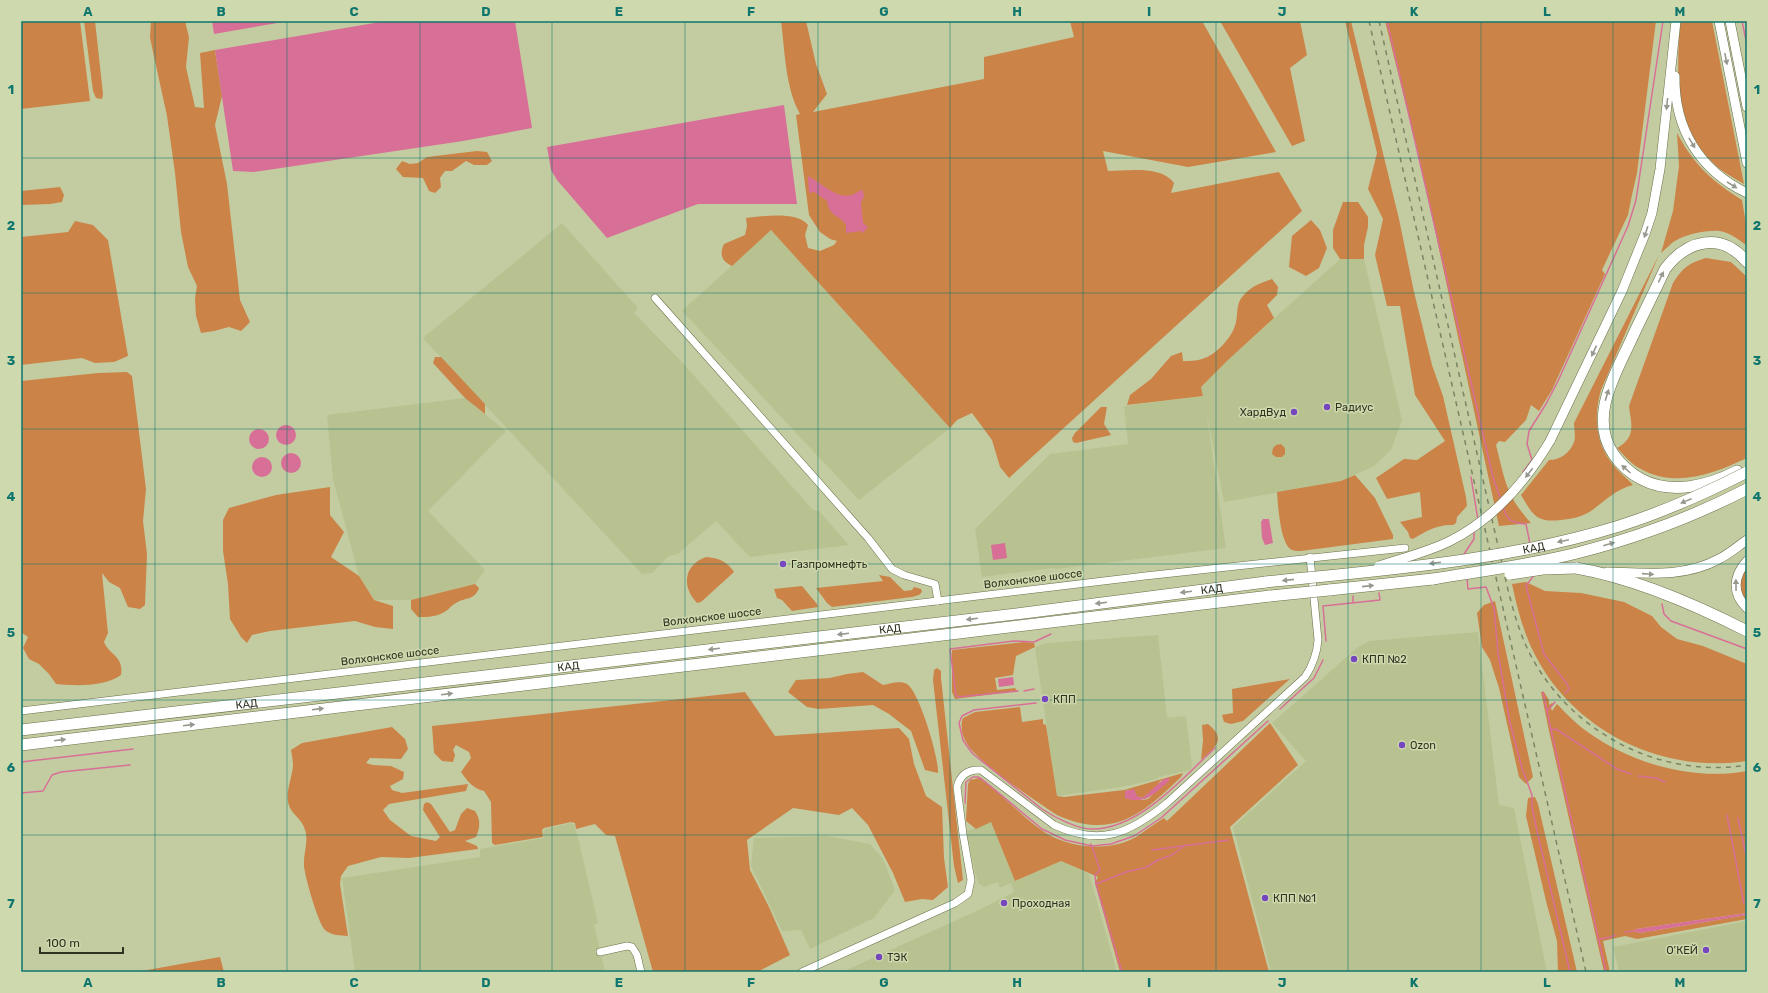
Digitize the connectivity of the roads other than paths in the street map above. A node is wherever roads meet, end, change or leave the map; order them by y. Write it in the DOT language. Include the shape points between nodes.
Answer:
graph roads {
  1 [pos="1719,21"];
  2 [pos="1730,21"];
  3 [pos="1676,22"];
  4 [pos="1745,95"];
  5 [pos="1747,107"];
  6 [pos="1747,163"];
  7 [pos="1747,193"];
  8 [pos="1747,262"];
  9 [pos="655,298"];
  10 [pos="1747,467"];
  11 [pos="1747,472"];
  12 [pos="1747,489"];
  13 [pos="1747,540"];
  14 [pos="1406,548"];
  15 [pos="1310,557"];
  16 [pos="1747,561"];
  17 [pos="1595,572"];
  18 [pos="1338,575"];
  19 [pos="1433,579"];
  20 [pos="938,601"];
  21 [pos="1747,608"];
  22 [pos="1747,631"];
  23 [pos="21,711"];
  24 [pos="21,730"];
  25 [pos="21,745"];
  26 [pos="600,952"];
  27 [pos="641,972"];
  28 [pos="802,972"];
  1 -- 6 [label="main road, one-way"];
  2 -- 4 [label="main road"];
  3 -- 7 [label="main road, one-way" via="1676,99 1682,124 1691,144 1718,176"];
  3 -- 18 [label="main road, one-way, bridge" via="1660,169 1648,227 1622,291 1550,440 1531,471 1517,487 1487,517 1468,530 1435,547 1378,566"];
  4 -- 5 [label="main road"];
  10 -- 8 [label="highway, one-way" via="1709,483 1682,488 1647,482 1633,475 1609,448 1605,433 1604,407 1611,382 1665,269 1673,258 1687,248 1710,242 1729,247"];
  9 -- 20 [label="street" via="868,538 892,569 904,576 935,584"];
  11 -- 18 [label="highway, КАД, one-way, bridge" via="1656,513 1568,540 1517,551"];
  19 -- 12 [label="highway, КАД, one-way, bridge" via="1520,565 1628,539 1697,513"];
  17 -- 13 [label="main road, one-way" via="1677,573 1719,559"];
  14 -- 15 [label="street, Волхонское шоссе"];
  15 -- 20 [label="street, Волхонское шоссе"];
  15 -- 28 [label="street" via="1318,640 1311,669 1167,803 1131,828 1113,834 1093,836 1067,831 1054,825 981,770 968,771 959,780 957,787 971,880 968,894 955,903"];
  21 -- 16 [label="main road, one-way" via="1737,596 1735,585 1737,575"];
  17 -- 19 [label="highway, bridge" via="1559,568 1492,577"];
  17 -- 22 [label="highway" via="1685,602"];
  18 -- 24 [label="highway, КАД, one-way, bridge"];
  25 -- 19 [label="highway, КАД, one-way, bridge" via="1270,596"];
  20 -- 23 [label="street, Волхонское шоссе"];
  26 -- 27 [label="street" via="632,947"];
}
